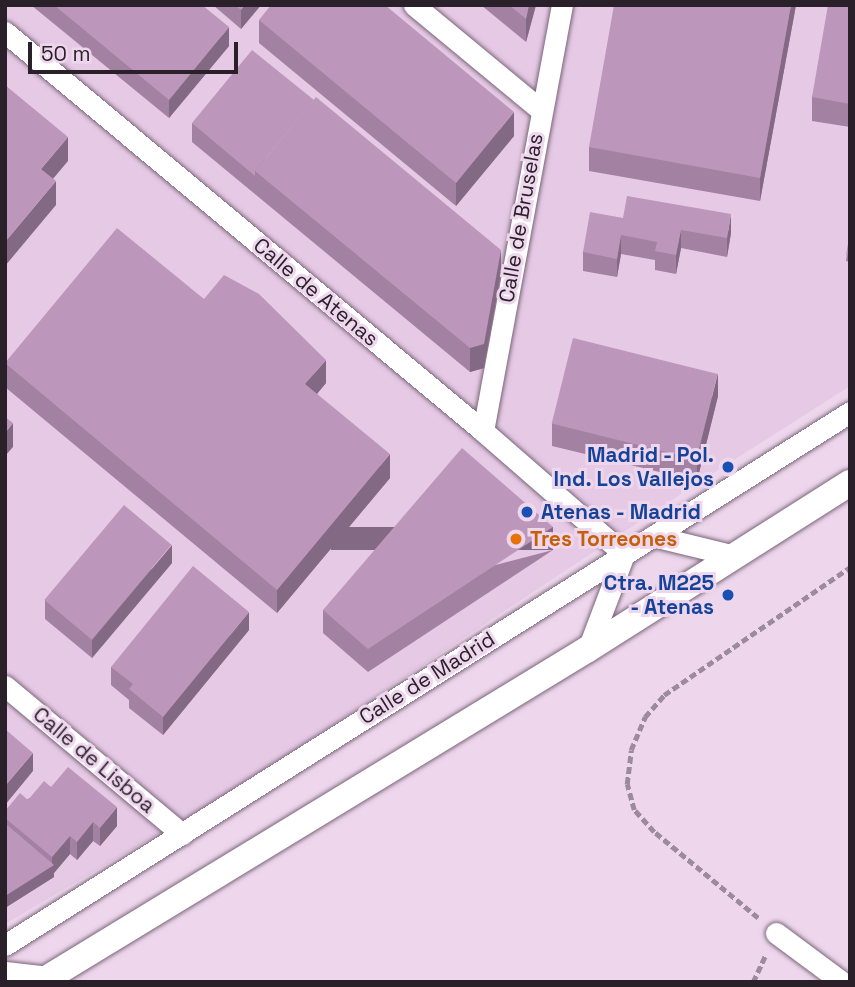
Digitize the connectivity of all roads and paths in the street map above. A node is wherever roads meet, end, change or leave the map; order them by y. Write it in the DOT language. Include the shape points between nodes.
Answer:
graph roads {
  1 [pos="414,5"];
  2 [pos="562,5"];
  3 [pos="5,33"];
  4 [pos="541,110"];
  5 [pos="850,412"];
  6 [pos="482,431"];
  7 [pos="850,483"];
  8 [pos="653,536"];
  9 [pos="624,554"];
  10 [pos="735,556"];
  11 [pos="850,567"];
  12 [pos="588,649"];
  13 [pos="5,686"];
  14 [pos="182,834"];
  15 [pos="776,933"];
  16 [pos="5,945"];
  17 [pos="5,972"];
  18 [pos="45,979"];
  19 [pos="842,982"];
  1 -- 4 [label="street"];
  2 -- 4 [label="street, Calle de Bruselas"];
  3 -- 6 [label="street, Calle de Atenas"];
  4 -- 6 [label="street, Calle de Bruselas"];
  5 -- 8 [label="street, Calle de Madrid"];
  6 -- 9 [label="street, Calle de Atenas"];
  7 -- 10 [label="street"];
  8 -- 9 [label="street, Calle de Madrid"];
  8 -- 10 [label="street"];
  9 -- 12 [label="street"];
  9 -- 14 [label="street, Calle de Madrid"];
  10 -- 12 [label="street"];
  11 -- 15 [label="path" via="664,695 645,717 631,750 627,784 634,810 654,832"];
  12 -- 18 [label="street"];
  13 -- 14 [label="street, Calle de Lisboa"];
  14 -- 16 [label="street, Calle de Madrid"];
  15 -- 19 [label="street"];
  17 -- 18 [label="street"];
}
